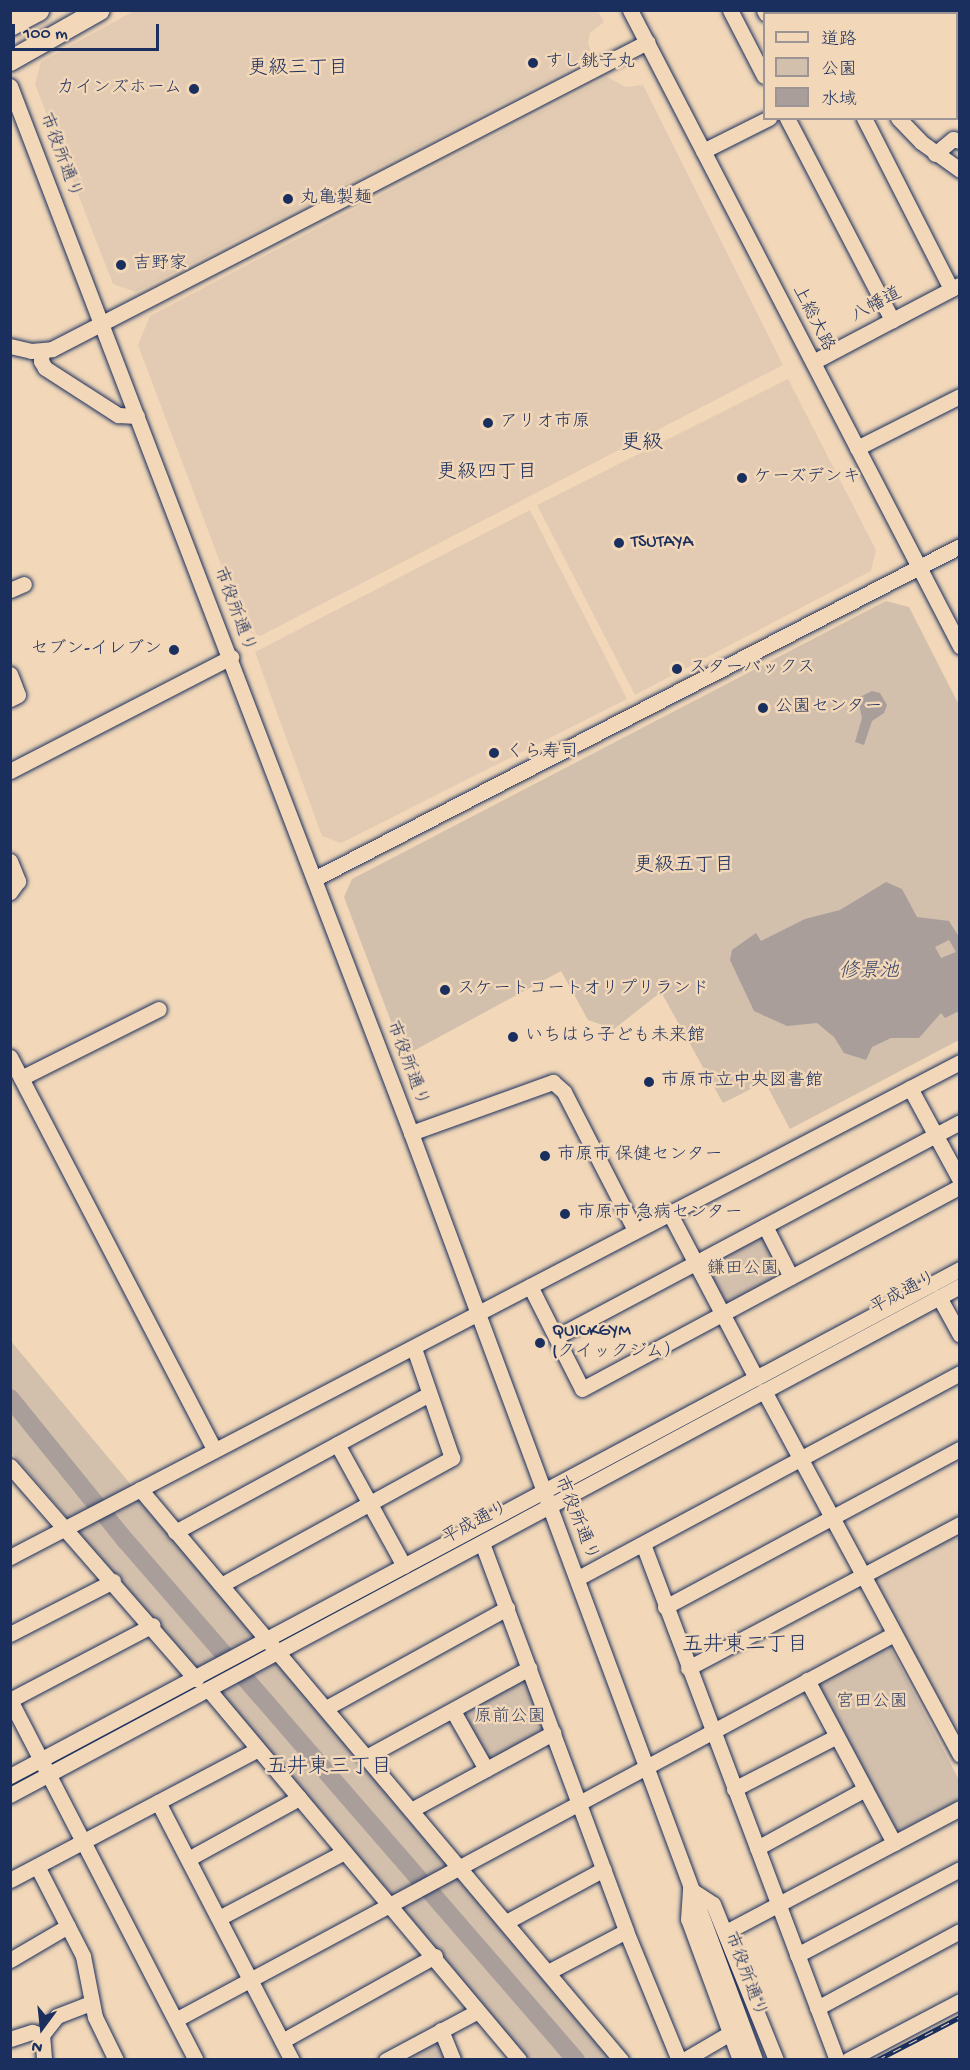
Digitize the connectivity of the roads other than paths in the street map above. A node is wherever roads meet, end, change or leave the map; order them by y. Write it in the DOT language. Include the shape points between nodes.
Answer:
graph roads {
  1 [pos="38,10"];
  2 [pos="100,10"];
  3 [pos="630,10"];
  4 [pos="730,10"];
  5 [pos="13,24"];
  6 [pos="647,42"];
  7 [pos="10,61"];
  8 [pos="763,72"];
  9 [pos="10,86"];
  10 [pos="765,120"];
  11 [pos="788,120"];
  12 [pos="865,120"];
  13 [pos="900,120"];
  14 [pos="960,141"];
  15 [pos="703,151"];
  16 [pos="935,154"];
  17 [pos="960,170"];
  18 [pos="955,287"];
  19 [pos="892,320"];
  20 [pos="103,324"];
  21 [pos="10,346"];
  22 [pos="42,351"];
  23 [pos="813,362"];
  24 [pos="960,396"];
  25 [pos="137,416"];
  26 [pos="857,448"];
  27 [pos="960,546"];
  28 [pos="919,567"];
  29 [pos="960,645"];
  30 [pos="231,657"];
  31 [pos="10,674"];
  32 [pos="10,699"];
  33 [pos="10,771"];
  34 [pos="10,861"];
  35 [pos="314,879"];
  36 [pos="10,892"];
  37 [pos="159,1009"];
  38 [pos="10,1057"];
  39 [pos="960,1062"];
  40 [pos="21,1078"];
  41 [pos="910,1088"];
  42 [pos="960,1122"];
  43 [pos="411,1133"];
  44 [pos="935,1135"];
  45 [pos="960,1180"];
  46 [pos="960,1186"];
  47 [pos="670,1214"];
  48 [pos="765,1226"];
  49 [pos="635,1230"];
  50 [pos="695,1262"];
  51 [pos="960,1269"];
  52 [pos="791,1277"];
  53 [pos="530,1286"];
  54 [pos="960,1286"];
  55 [pos="939,1297"];
  56 [pos="477,1314"];
  57 [pos="723,1314"];
  58 [pos="960,1335"];
  59 [pos="556,1337"];
  60 [pos="414,1348"];
  61 [pos="960,1373"];
  62 [pos="760,1385"];
  63 [pos="429,1394"];
  64 [pos="337,1444"];
  65 [pos="960,1449"];
  66 [pos="215,1450"];
  67 [pos="801,1459"];
  68 [pos="10,1466"];
  69 [pos="133,1492"];
  70 [pos="542,1492"];
  71 [pos="370,1503"];
  72 [pos="549,1508"];
  73 [pos="832,1517"];
  74 [pos="960,1524"];
  75 [pos="71,1526"];
  76 [pos="175,1532"];
  77 [pos="482,1543"];
  78 [pos="643,1544"];
  79 [pos="10,1557"];
  80 [pos="404,1566"];
  81 [pos="863,1576"];
  82 [pos="578,1578"];
  83 [pos="113,1581"];
  84 [pos="221,1585"];
  85 [pos="665,1607"];
  86 [pos="507,1608"];
  87 [pos="153,1624"];
  88 [pos="10,1634"];
  89 [pos="894,1634"];
  90 [pos="262,1642"];
  91 [pos="273,1655"];
  92 [pos="529,1668"];
  93 [pos="688,1668"];
  94 [pos="807,1680"];
  95 [pos="208,1681"];
  96 [pos="10,1700"];
  97 [pos="326,1708"];
  98 [pos="453,1711"];
  99 [pos="712,1731"];
  100 [pos="553,1733"];
  101 [pos="835,1737"];
  102 [pos="258,1749"];
  103 [pos="960,1755"];
  104 [pos="366,1757"];
  105 [pos="43,1759"];
  106 [pos="646,1767"];
  107 [pos="486,1769"];
  108 [pos="50,1774"];
  109 [pos="10,1776"];
  110 [pos="734,1789"];
  111 [pos="865,1789"];
  112 [pos="10,1795"];
  113 [pos="299,1798"];
  114 [pos="158,1802"];
  115 [pos="579,1802"];
  116 [pos="960,1808"];
  117 [pos="411,1810"];
  118 [pos="83,1841"];
  119 [pos="894,1843"];
  120 [pos="757,1848"];
  121 [pos="344,1852"];
  122 [pos="188,1859"];
  123 [pos="37,1866"];
  124 [pos="456,1869"];
  125 [pos="604,1869"];
  126 [pos="960,1869"];
  127 [pos="10,1880"];
  128 [pos="690,1889"];
  129 [pos="393,1902"];
  130 [pos="778,1905"];
  131 [pos="219,1918"];
  132 [pos="506,1922"];
  133 [pos="68,1926"];
  134 [pos="626,1931"];
  135 [pos="960,1931"];
  136 [pos="726,1932"];
  137 [pos="797,1955"];
  138 [pos="435,1956"];
  139 [pos="10,1960"];
  140 [pos="548,1972"];
  141 [pos="252,1978"];
  142 [pos="960,2001"];
  143 [pos="92,2003"];
  144 [pos="817,2008"];
  145 [pos="478,2011"];
  146 [pos="177,2019"];
  147 [pos="441,2030"];
  148 [pos="730,2033"];
  149 [pos="42,2035"];
  150 [pos="10,2039"];
  151 [pos="282,2041"];
  152 [pos="43,2059"];
  153 [pos="116,2060"];
  154 [pos="196,2060"];
  155 [pos="292,2060"];
  156 [pos="387,2060"];
  157 [pos="453,2060"];
  158 [pos="519,2060"];
  159 [pos="621,2060"];
  160 [pos="679,2060"];
  161 [pos="684,2060"];
  162 [pos="740,2060"];
  163 [pos="755,2060"];
  164 [pos="776,2060"];
  165 [pos="837,2060"];
  166 [pos="848,2060"];
  1 -- 5 [label="highway"];
  2 -- 7 [label="main road"];
  3 -- 6 [label="street, 上総大路"];
  4 -- 8 [label="street"];
  6 -- 15 [label="street, 上総大路"];
  6 -- 20 [label="street"];
  9 -- 20 [label="street, 市役所通り"];
  10 -- 15 [label="street"];
  11 -- 19 [label="street"];
  12 -- 18 [label="street"];
  13 -- 16 [label="street"];
  14 -- 16 [label="street" via="953,139"];
  15 -- 23 [label="street, 上総大路"];
  16 -- 17 [label="street"];
  18 -- 19 [label="street, 八幡道"];
  19 -- 23 [label="street, 八幡道"];
  20 -- 22 [label="street"];
  20 -- 25 [label="street, 市役所通り"];
  21 -- 22 [label="street"];
  22 -- 25 [label="street" via="45,368 118,415"];
  23 -- 26 [label="street, 上総大路"];
  24 -- 26 [label="street"];
  25 -- 30 [label="street, 市役所通り"];
  26 -- 28 [label="street, 上総大路"];
  27 -- 28 [label="street"];
  28 -- 29 [label="street, 上総大路"];
  28 -- 35 [label="street"];
  30 -- 33 [label="street"];
  30 -- 35 [label="street, 市役所通り"];
  31 -- 32 [label="street" via="18,695"];
  34 -- 36 [label="street" via="18,881"];
  35 -- 43 [label="street, 市役所通り"];
  37 -- 40 [label="street"];
  38 -- 40 [label="street"];
  39 -- 41 [label="street"];
  40 -- 66 [label="street"];
  41 -- 44 [label="street"];
  41 -- 47 [label="street"];
  42 -- 44 [label="street"];
  43 -- 49 [label="street" via="553,1082 564,1092"];
  43 -- 56 [label="street, 市役所通り"];
  44 -- 45 [label="street"];
  44 -- 48 [label="street"];
  46 -- 52 [label="street"];
  47 -- 49 [label="street"];
  47 -- 50 [label="street"];
  48 -- 50 [label="street"];
  48 -- 52 [label="street"];
  49 -- 53 [label="street"];
  50 -- 57 [label="street"];
  50 -- 59 [label="street"];
  51 -- 62 [label="street, 平成通り"];
  52 -- 57 [label="street"];
  53 -- 56 [label="street"];
  53 -- 59 [label="street"];
  54 -- 55 [label="street, 平成通り"];
  55 -- 58 [label="street"];
  55 -- 62 [label="street, 平成通り"];
  56 -- 60 [label="street"];
  56 -- 70 [label="street, 市役所通り"];
  57 -- 59 [label="street" via="582,1389"];
  57 -- 62 [label="street"];
  60 -- 63 [label="street"];
  60 -- 66 [label="street"];
  61 -- 67 [label="street"];
  62 -- 67 [label="street"];
  62 -- 70 [label="street, 平成通り"];
  62 -- 72 [label="street, 平成通り"];
  63 -- 64 [label="street"];
  63 -- 71 [label="street" via="452,1458"];
  64 -- 71 [label="street"];
  64 -- 76 [label="street"];
  65 -- 73 [label="street"];
  66 -- 69 [label="street"];
  67 -- 73 [label="street"];
  67 -- 78 [label="street"];
  68 -- 75 [label="street"];
  69 -- 75 [label="street"];
  69 -- 76 [label="street"];
  70 -- 72 [label="street, 市役所通り"];
  70 -- 80 [label="street, 平成通り"];
  71 -- 80 [label="street"];
  71 -- 84 [label="street"];
  72 -- 77 [label="street, 平成通り"];
  72 -- 82 [label="street, 市役所通り"];
  73 -- 81 [label="street"];
  73 -- 85 [label="street"];
  74 -- 81 [label="street"];
  75 -- 79 [label="street"];
  75 -- 83 [label="street"];
  76 -- 84 [label="street"];
  77 -- 86 [label="street"];
  77 -- 91 [label="street, 平成通り"];
  78 -- 82 [label="street"];
  78 -- 85 [label="street"];
  80 -- 90 [label="street, 平成通り"];
  81 -- 89 [label="street"];
  81 -- 93 [label="street"];
  82 -- 106 [label="street, 市役所通り"];
  83 -- 87 [label="street"];
  83 -- 88 [label="street"];
  84 -- 90 [label="street"];
  85 -- 93 [label="street"];
  86 -- 92 [label="street"];
  86 -- 97 [label="street"];
  87 -- 95 [label="street"];
  87 -- 96 [label="street"];
  89 -- 94 [label="street"];
  89 -- 103 [label="street"];
  90 -- 91 [label="street"];
  90 -- 95 [label="street, 平成通り"];
  91 -- 95 [label="street, 平成通り"];
  91 -- 97 [label="street"];
  92 -- 98 [label="street"];
  92 -- 100 [label="street"];
  93 -- 99 [label="street"];
  94 -- 99 [label="street"];
  94 -- 101 [label="street"];
  95 -- 102 [label="street"];
  95 -- 105 [label="street, 平成通り"];
  95 -- 108 [label="street, 平成通り"];
  96 -- 105 [label="street"];
  97 -- 104 [label="street"];
  98 -- 104 [label="street"];
  98 -- 107 [label="street"];
  99 -- 106 [label="street"];
  99 -- 110 [label="street"];
  100 -- 107 [label="street"];
  100 -- 115 [label="street"];
  101 -- 110 [label="street"];
  101 -- 111 [label="street"];
  102 -- 113 [label="street"];
  102 -- 114 [label="street"];
  104 -- 117 [label="street"];
  105 -- 108 [label="street"];
  105 -- 109 [label="street, 平成通り"];
  106 -- 115 [label="street"];
  106 -- 128 [label="street, 市役所通り"];
  107 -- 117 [label="street"];
  108 -- 112 [label="street, 平成通り"];
  108 -- 118 [label="street"];
  110 -- 120 [label="street"];
  111 -- 119 [label="street"];
  111 -- 120 [label="street"];
  113 -- 121 [label="street"];
  113 -- 122 [label="street"];
  114 -- 118 [label="street"];
  114 -- 122 [label="street"];
  115 -- 124 [label="street"];
  115 -- 125 [label="street"];
  116 -- 119 [label="street"];
  117 -- 124 [label="street"];
  118 -- 123 [label="street"];
  118 -- 146 [label="street"];
  119 -- 130 [label="street"];
  120 -- 130 [label="street"];
  121 -- 129 [label="street"];
  121 -- 131 [label="street"];
  122 -- 131 [label="street"];
  123 -- 127 [label="street"];
  123 -- 133 [label="street"];
  124 -- 129 [label="street"];
  124 -- 132 [label="street"];
  125 -- 132 [label="street"];
  125 -- 134 [label="street"];
  126 -- 137 [label="street"];
  128 -- 136 [label="street" via="713,1904"];
  128 -- 148 [label="street" via="688,1919"];
  128 -- 163 [label="street, 市役所通り"];
  129 -- 138 [label="street"];
  129 -- 141 [label="street"];
  130 -- 136 [label="street"];
  130 -- 137 [label="street"];
  131 -- 141 [label="street"];
  132 -- 140 [label="street"];
  133 -- 139 [label="street"];
  133 -- 143 [label="street" via="83,1956"];
  134 -- 140 [label="street"];
  134 -- 160 [label="street"];
  135 -- 144 [label="street"];
  136 -- 164 [label="street"];
  137 -- 144 [label="street"];
  138 -- 145 [label="street"];
  138 -- 151 [label="street"];
  140 -- 159 [label="street"];
  141 -- 146 [label="street"];
  141 -- 151 [label="street"];
  142 -- 166 [label="street"];
  143 -- 149 [label="street" via="57,2016"];
  143 -- 153 [label="street"];
  144 -- 165 [label="street"];
  145 -- 147 [label="street"];
  145 -- 158 [label="street"];
  146 -- 154 [label="street"];
  147 -- 156 [label="street"];
  147 -- 157 [label="street"];
  148 -- 161 [label="street"];
  148 -- 162 [label="street"];
  149 -- 150 [label="street" via="32,2032"];
  149 -- 152 [label="street"];
  151 -- 155 [label="street"];
}
